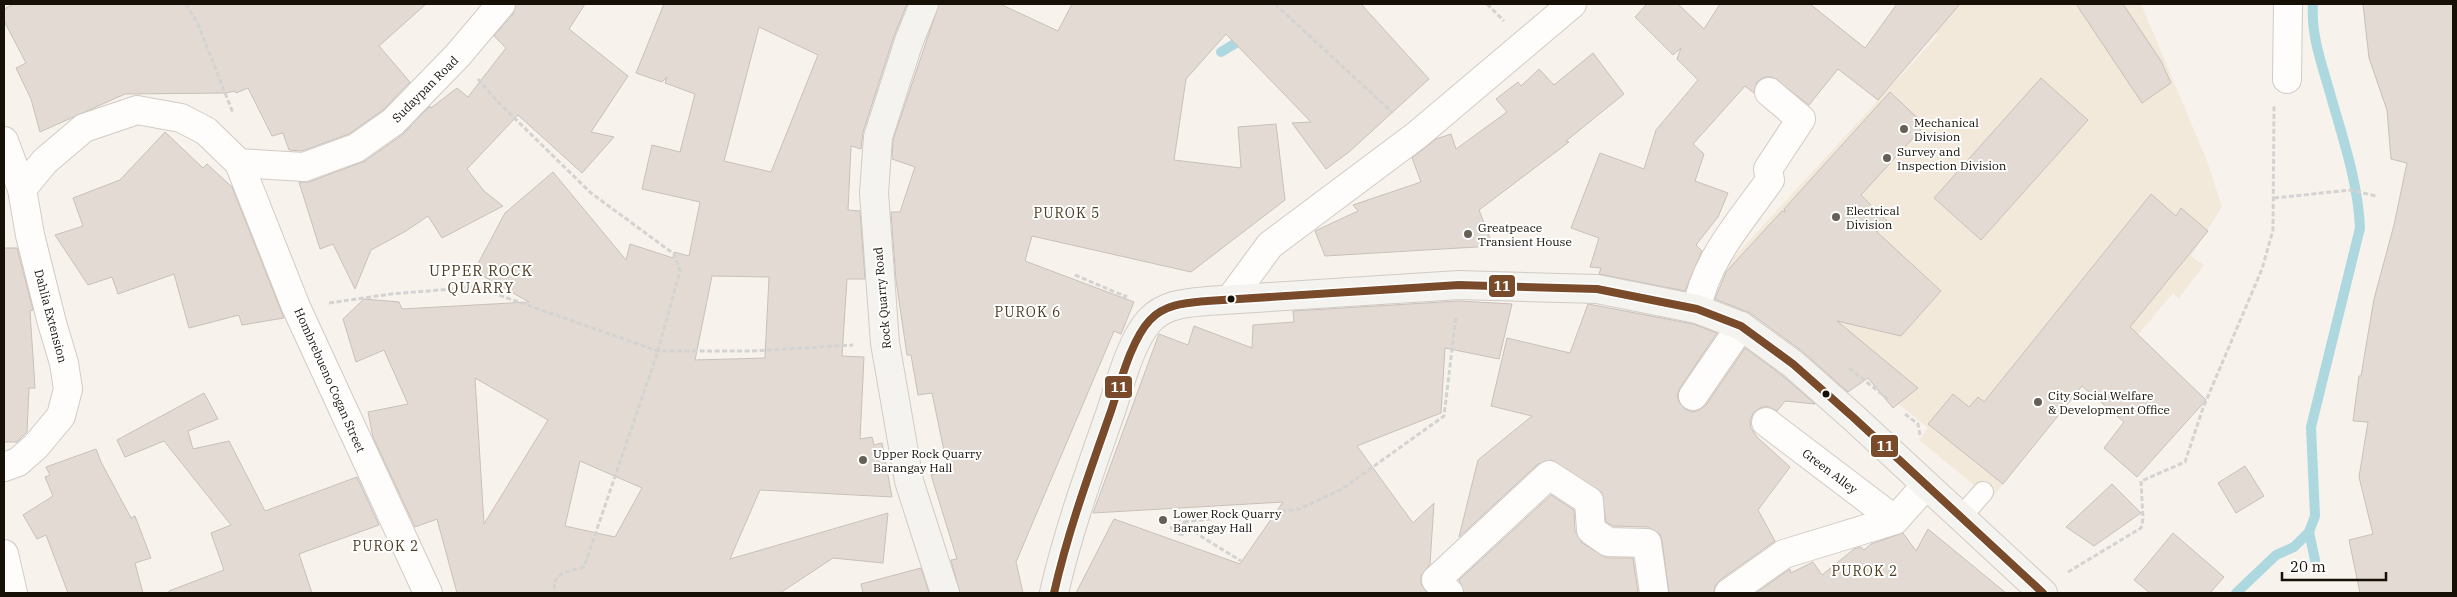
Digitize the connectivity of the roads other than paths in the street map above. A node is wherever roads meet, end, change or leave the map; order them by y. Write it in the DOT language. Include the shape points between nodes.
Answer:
graph roads {
  1 [pos="501,4"];
  2 [pos="924,4"];
  3 [pos="1572,4"];
  4 [pos="2288,4"];
  5 [pos="2288,79"];
  6 [pos="1769,92"];
  7 [pos="4,141"];
  8 [pos="239,163"];
  9 [pos="22,189"];
  10 [pos="1231,298"];
  11 [pos="1697,309"];
  12 [pos="1741,326"];
  13 [pos="1693,396"];
  14 [pos="1766,422"];
  15 [pos="4,467"];
  16 [pos="1926,485"];
  17 [pos="1983,492"];
  18 [pos="1961,517"];
  19 [pos="1895,520"];
  20 [pos="4,554"];
  21 [pos="13,593"];
  22 [pos="428,593"];
  23 [pos="945,593"];
  24 [pos="1054,593"];
  25 [pos="1449,593"];
  26 [pos="1654,593"];
  27 [pos="1729,593"];
  28 [pos="2043,593"];
  1 -- 8 [label="street, Sudaypan Road" via="458,55 393,122 356,148 304,166"];
  2 -- 23 [label="street, Rock Quarry Road" via="908,42 878,137 874,193 886,344 909,481"];
  3 -- 10 [label="street" via="1417,135 1270,245"];
  4 -- 5 [label="street"];
  6 -- 11 [label="street" via="1801,119 1768,169 1770,180 1724,244 1701,287"];
  7 -- 9 [label="street, Dahlia Extension"];
  8 -- 9 [label="street" via="206,131 181,118 137,110 84,128 45,161"];
  8 -- 22 [label="street, Hombrebueno Cogan Street" via="296,307"];
  9 -- 15 [label="street, Dahlia Extension" via="30,235 68,389 61,416 36,446 18,462"];
  10 -- 11 [label="street" via="1459,285 1549,287 1597,289"];
  10 -- 24 [label="street" via="1170,305 1150,320 1138,338 1078,509"];
  11 -- 12 [label="street"];
  12 -- 13 [label="street"];
  12 -- 16 [label="street" via="1814,382"];
  14 -- 19 [label="street, Green Alley"];
  16 -- 18 [label="street"];
  16 -- 19 [label="street"];
  17 -- 18 [label="lane"];
  18 -- 28 [label="street"];
  19 -- 27 [label="street" via="1784,554"];
  20 -- 21 [label="street"];
  25 -- 26 [label="street" via="1436,580 1549,475 1589,501 1591,530 1608,542 1647,542"];
}
